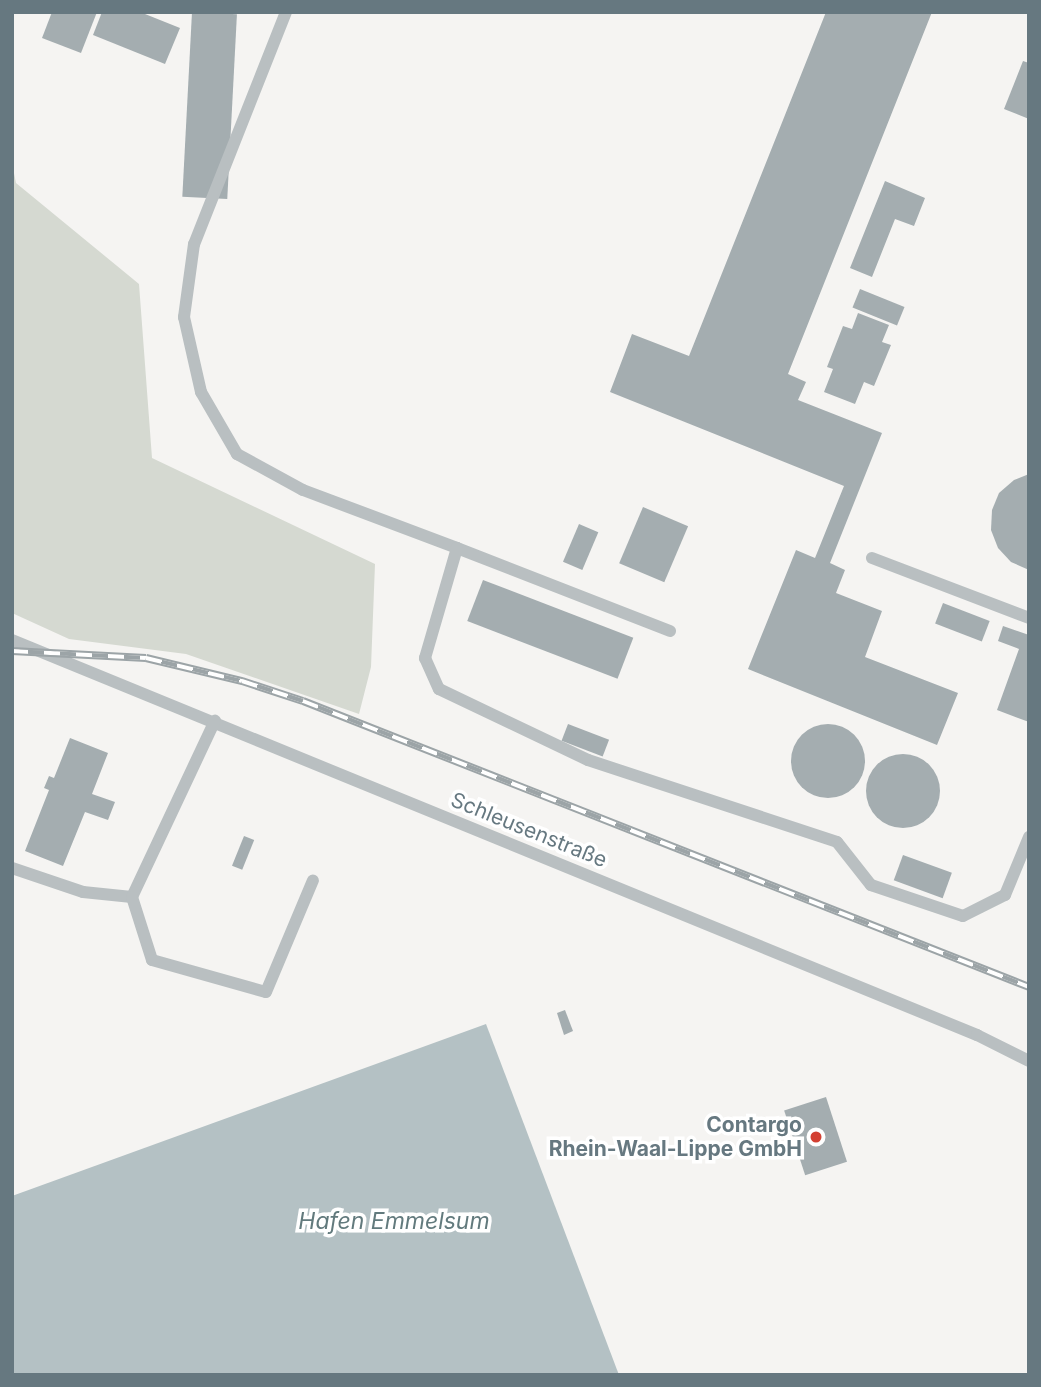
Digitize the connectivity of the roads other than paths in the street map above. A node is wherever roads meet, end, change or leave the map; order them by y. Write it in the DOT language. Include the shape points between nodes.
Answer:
graph roads {
  1 [pos="286,12"];
  2 [pos="457,548"];
  3 [pos="872,558"];
  4 [pos="1029,618"];
  5 [pos="670,631"];
  6 [pos="12,640"];
  7 [pos="215,721"];
  8 [pos="1029,837"];
  9 [pos="12,868"];
  10 [pos="313,880"];
  11 [pos="132,897"];
  12 [pos="1029,1060"];
  1 -- 2 [label="street" via="194,244 184,317 201,392 237,454 303,490"];
  2 -- 5 [label="street"];
  2 -- 8 [label="street" via="425,658 439,689 588,760 838,842 871,886 963,916 1005,895"];
  3 -- 4 [label="street"];
  6 -- 7 [label="street, Schleusenstraße"];
  7 -- 11 [label="street"];
  7 -- 12 [label="street, Schleusenstraße"];
  9 -- 11 [label="street" via="83,892"];
  10 -- 11 [label="street" via="266,992 152,960"];
}
